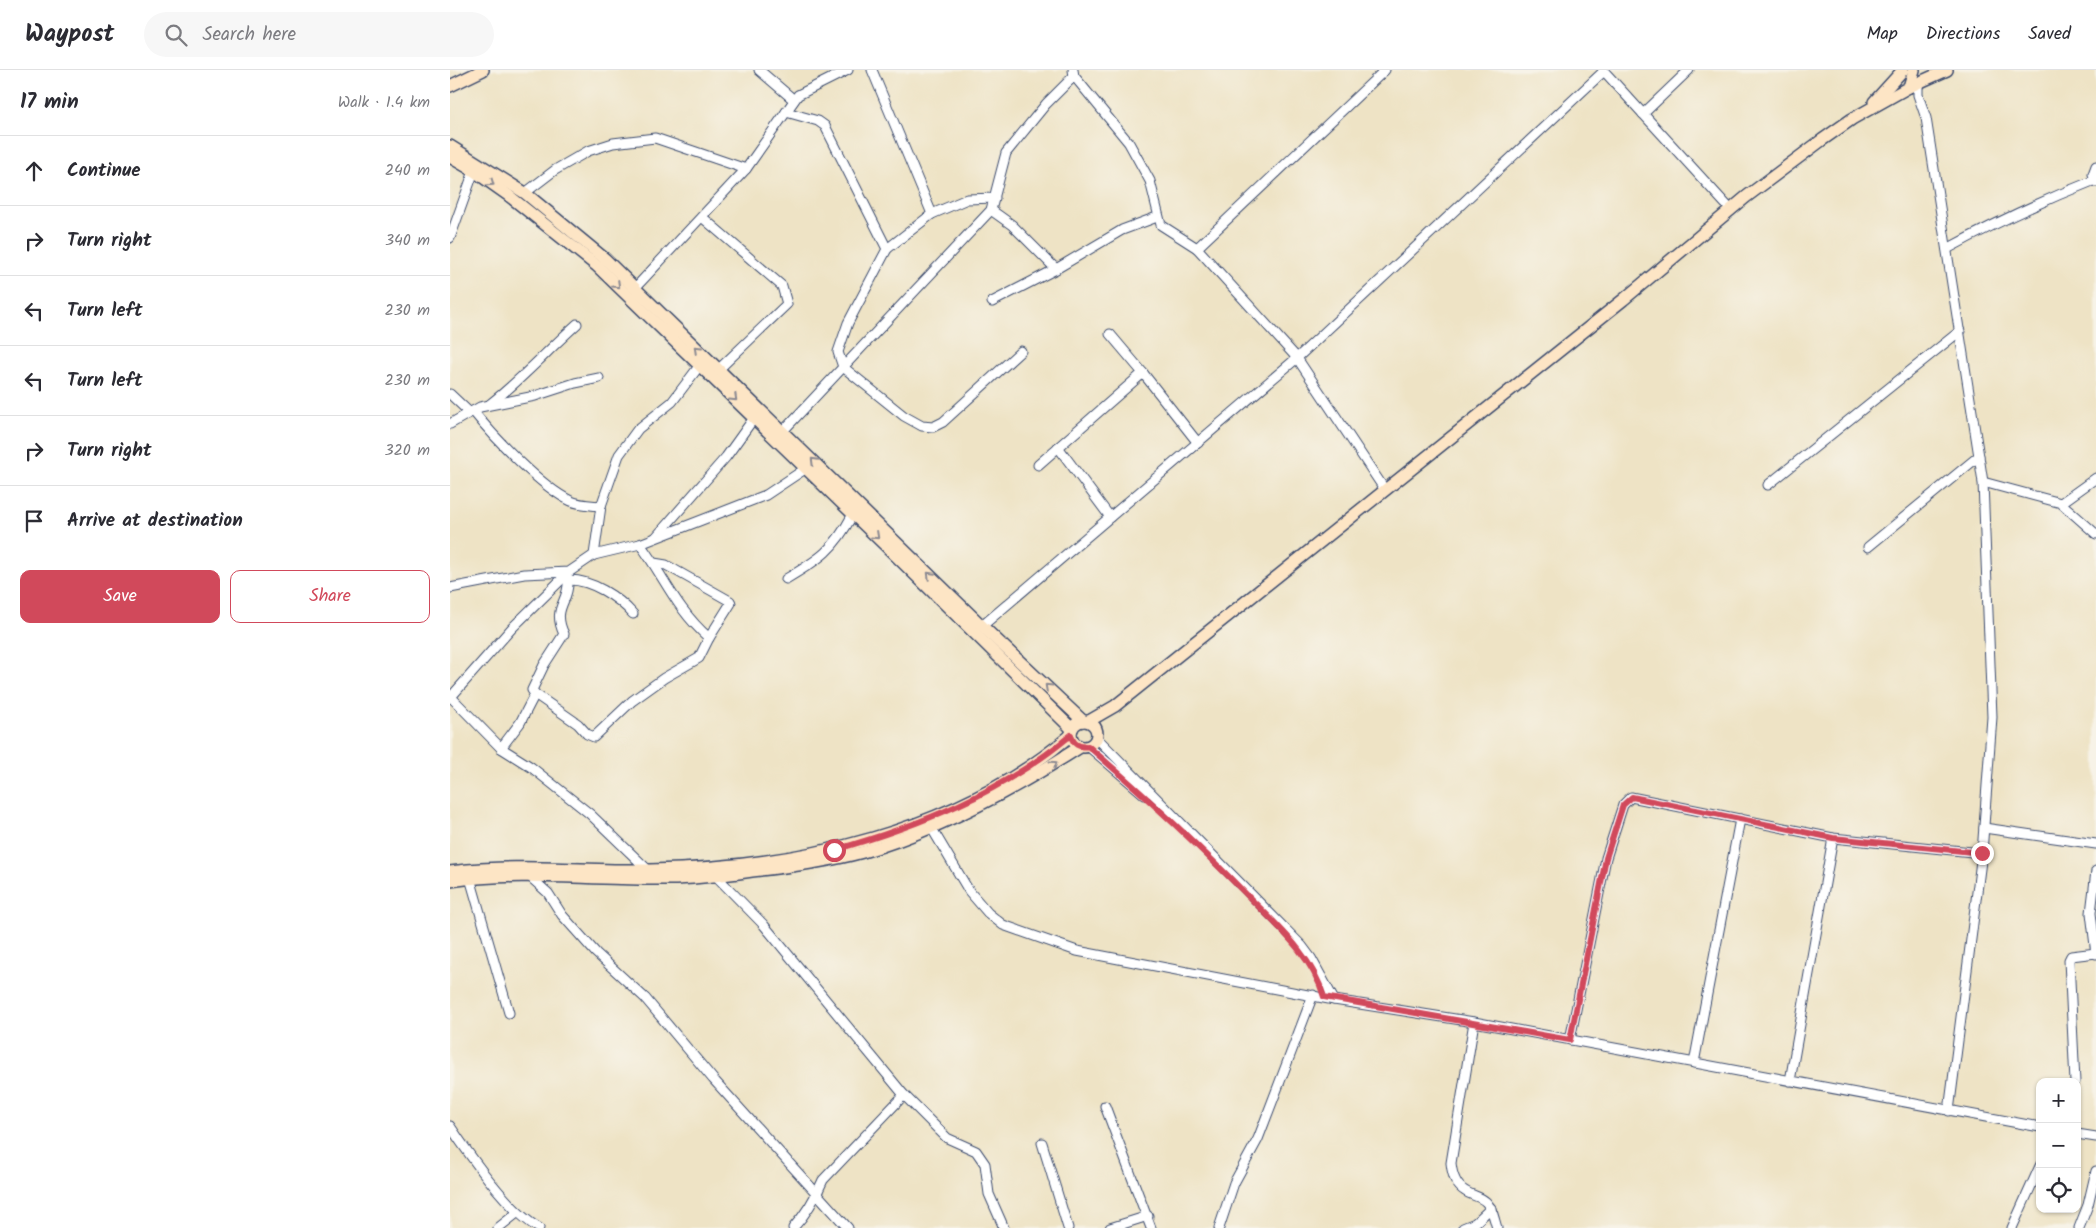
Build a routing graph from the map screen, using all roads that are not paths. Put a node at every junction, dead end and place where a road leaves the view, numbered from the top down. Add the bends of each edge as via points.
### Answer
1 (483, 70) edge
2 (759, 70) edge
3 (848, 70) edge
4 (872, 70) edge
5 (1385, 70) edge
6 (1603, 70) edge
7 (1689, 70) edge
8 (1903, 70) edge
9 (1914, 70) edge
10 (1921, 70) edge
11 (1944, 71) edge
12 (1074, 73) edge
13 (450, 86) edge
14 (1915, 88) junction
15 (794, 100) junction
16 (1869, 109) junction
17 (786, 112) junction
18 (1643, 114) junction
19 (450, 146) edge
20 (450, 157) edge
21 (2096, 166) edge
22 (746, 169) junction
23 (474, 171) junction
24 (2096, 181) edge
25 (525, 193) junction
26 (995, 198) junction
27 (991, 210) junction
28 (1732, 210) junction
29 (932, 214) junction
30 (702, 216) junction
31 (1157, 217) junction
32 (450, 238) edge
33 (1197, 248) junction
34 (887, 249) junction
35 (1947, 249) junction
36 (1056, 269) junction
37 (635, 288) junction
38 (992, 302) dead end
39 (577, 324) dead end
40 (1960, 331) junction
41 (1110, 334) dead end
42 (1021, 351) dead end
43 (1296, 358) junction
44 (700, 365) junction
45 (844, 367) junction
46 (719, 370) junction
47 (1143, 373) junction
48 (599, 378) dead end
49 (450, 394) edge
50 (488, 405) junction
51 (471, 412) junction
52 (754, 418) junction
53 (450, 424) edge
54 (783, 431) junction
55 (1198, 443) junction
56 (1058, 447) junction
57 (1979, 456) junction
58 (1038, 464) dead end
59 (805, 469) junction
60 (2096, 478) edge
61 (1983, 482) junction
62 (1768, 485) dead end
63 (1385, 490) junction
64 (2061, 503) junction
65 (601, 506) junction
66 (853, 514) junction
67 (1110, 517) junction
68 (2096, 534) edge
69 (655, 538) junction
70 (640, 544) junction
71 (1868, 547) dead end
72 (594, 555) junction
73 (654, 563) junction
74 (567, 576) junction
75 (786, 579) dead end
76 (450, 588) edge
77 (633, 614) dead end
78 (982, 626) junction
79 (709, 638) junction
80 (535, 694) junction
81 (450, 697) edge
82 (1115, 706) junction
83 (1086, 721) junction
84 (1071, 732) junction
85 (1091, 741) junction
86 (501, 748) junction
87 (1740, 819) junction
88 (931, 827) junction
89 (1984, 828) junction
90 (1833, 838) junction
91 (2096, 844) edge
92 (1982, 853) junction
93 (648, 870) junction
94 (450, 872) edge
95 (2096, 872) edge
96 (528, 875) junction
97 (716, 876) junction
98 (470, 878) junction
99 (450, 881) edge
100 (2096, 954) edge
101 (1313, 995) junction
102 (1324, 997) junction
103 (1334, 1000) junction
104 (510, 1013) dead end
105 (1474, 1022) junction
106 (1570, 1040) junction
107 (1694, 1063) junction
108 (2075, 1078) edge
109 (1790, 1081) junction
110 (904, 1095) junction
111 (1105, 1106) dead end
112 (1949, 1111) junction
113 (450, 1126) edge
114 (2036, 1126) edge
115 (2081, 1135) edge
116 (2096, 1137) edge
117 (1042, 1143) dead end
118 (2039, 1168) edge
119 (2096, 1171) edge
120 (818, 1193) junction
121 (1491, 1208) junction
122 (517, 1213) junction
123 (1148, 1216) junction
124 (498, 1228) edge
125 (539, 1228) edge
126 (793, 1228) edge
127 (848, 1228) edge
128 (1004, 1228) edge
129 (1068, 1228) edge
130 (1110, 1228) edge
131 (1151, 1228) edge
132 (1219, 1228) edge
133 (1463, 1228) edge
134 (1497, 1228) edge
135 (2012, 1228) edge
136 (2079, 1228) edge

1 - 13 street
2 - 15 street
3 - 15 street
4 - 29 street
5 - 33 street
6 - 18 street
6 - 43 street
7 - 18 street
8 - 16 street
9 - 14 street
10 - 14 street
11 - 14 street
12 - 26 street via 1006,153
12 - 31 street via 1129,143 1150,180
14 - 16 street
14 - 35 street via 1926,118
15 - 17 street
16 - 28 street via 1822,140
17 - 22 street
17 - 34 street via 825,126
18 - 28 street
19 - 25 street
20 - 23 street
21 - 24 street via 2093,169
22 - 25 street via 655,138 613,143 588,151
22 - 30 street
23 - 32 street
23 -> 44 street via 597,266
24 - 35 street via 2001,220
25 - 37 street
26 - 27 street
26 - 29 street via 967,199
27 - 36 street via 1012,225
27 - 45 street
28 - 63 street
29 - 34 street
30 - 37 street
30 - 46 street via 782,286 787,298 786,304
31 - 33 street via 1161,225
31 - 36 street via 1122,230
33 - 43 street
34 - 45 street via 848,322 838,352
35 - 40 street
36 - 38 street
46 -> 37 street
39 - 50 street
40 - 57 street
40 - 62 street
41 - 47 street
42 - 45 street via 943,422 933,427 922,426 904,416
43 - 55 street
43 - 63 street
44 -> 52 street
44 - 65 street via 672,402 638,429 619,455
45 - 54 street
46 - 54 street
47 - 55 street
47 - 56 street
48 - 50 street
49 - 51 street
50 - 51 street
51 - 53 street
51 - 65 street via 554,490 572,501
52 - 59 street
52 - 69 street via 726,456
78 -> 54 street
55 - 67 street
56 - 58 street
56 - 67 street
57 - 61 street
57 - 71 street
59 - 66 street
59 - 69 street via 766,495
60 - 64 street
61 - 64 street
61 - 89 street via 1992,717
63 - 82 street
64 - 68 street
65 - 72 street
66 - 75 street via 834,546
66 -> 84 street
67 - 78 street
69 - 70 street
70 - 72 street
70 - 73 street
72 - 74 street
73 - 79 street via 682,610
73 - 79 street via 666,566 730,601
74 - 76 street via 524,574
74 - 77 street via 610,594
74 - 80 street via 569,585 559,610 564,634 544,665 532,690
74 - 81 street via 512,628
83 -> 78 street
79 - 80 street via 699,658 632,701 594,737
80 - 86 street via 520,723
81 - 86 street
82 - 83 street
82 - 85 street
83 - 84 street via 1078,722
83 - 85 street via 1095,726
84 - 85 street via 1072,740
84 - 93 street via 1037,761 1002,784 914,824 867,840 797,856
88 -> 85 street via 1009,790
85 - 102 street via 1281,930 1307,961
85 - 103 street via 1302,946
86 - 93 street via 531,767 590,814
87 - 90 street
87 - 106 street via 1632,797 1626,801 1606,858
87 - 107 street
88 - 97 street via 840,858
88 - 101 street via 969,891 1003,925 1077,951
89 - 91 street
89 - 92 street
90 - 92 street
90 - 109 street
92 - 112 street
93 - 94 street via 500,867
95 - 100 street via 2091,913
96 - 97 street via 670,879
96 - 98 street
96 - 120 street via 548,893 562,915 596,953 644,998 713,1080
97 - 110 street via 763,924
98 - 99 street
98 - 104 street
100 - 108 street via 2076,954 2069,960
101 - 102 street
101 - 132 street via 1258,1139 1234,1184
102 - 103 street
103 - 105 street
105 - 106 street
105 - 121 street via 1451,1163 1452,1173 1464,1191 1481,1198
106 - 107 street
107 - 109 street
109 - 112 street
110 - 120 street via 822,1180
110 - 128 street via 947,1138 976,1151 985,1164 989,1194
111 - 123 street
112 - 114 street
113 - 122 street
115 - 116 street
117 - 129 street
118 - 135 street
119 - 136 street
120 - 126 street
120 - 127 street
121 - 133 street via 1475,1223
121 - 134 street
122 - 124 street
122 - 125 street
123 - 130 street
123 - 131 street

